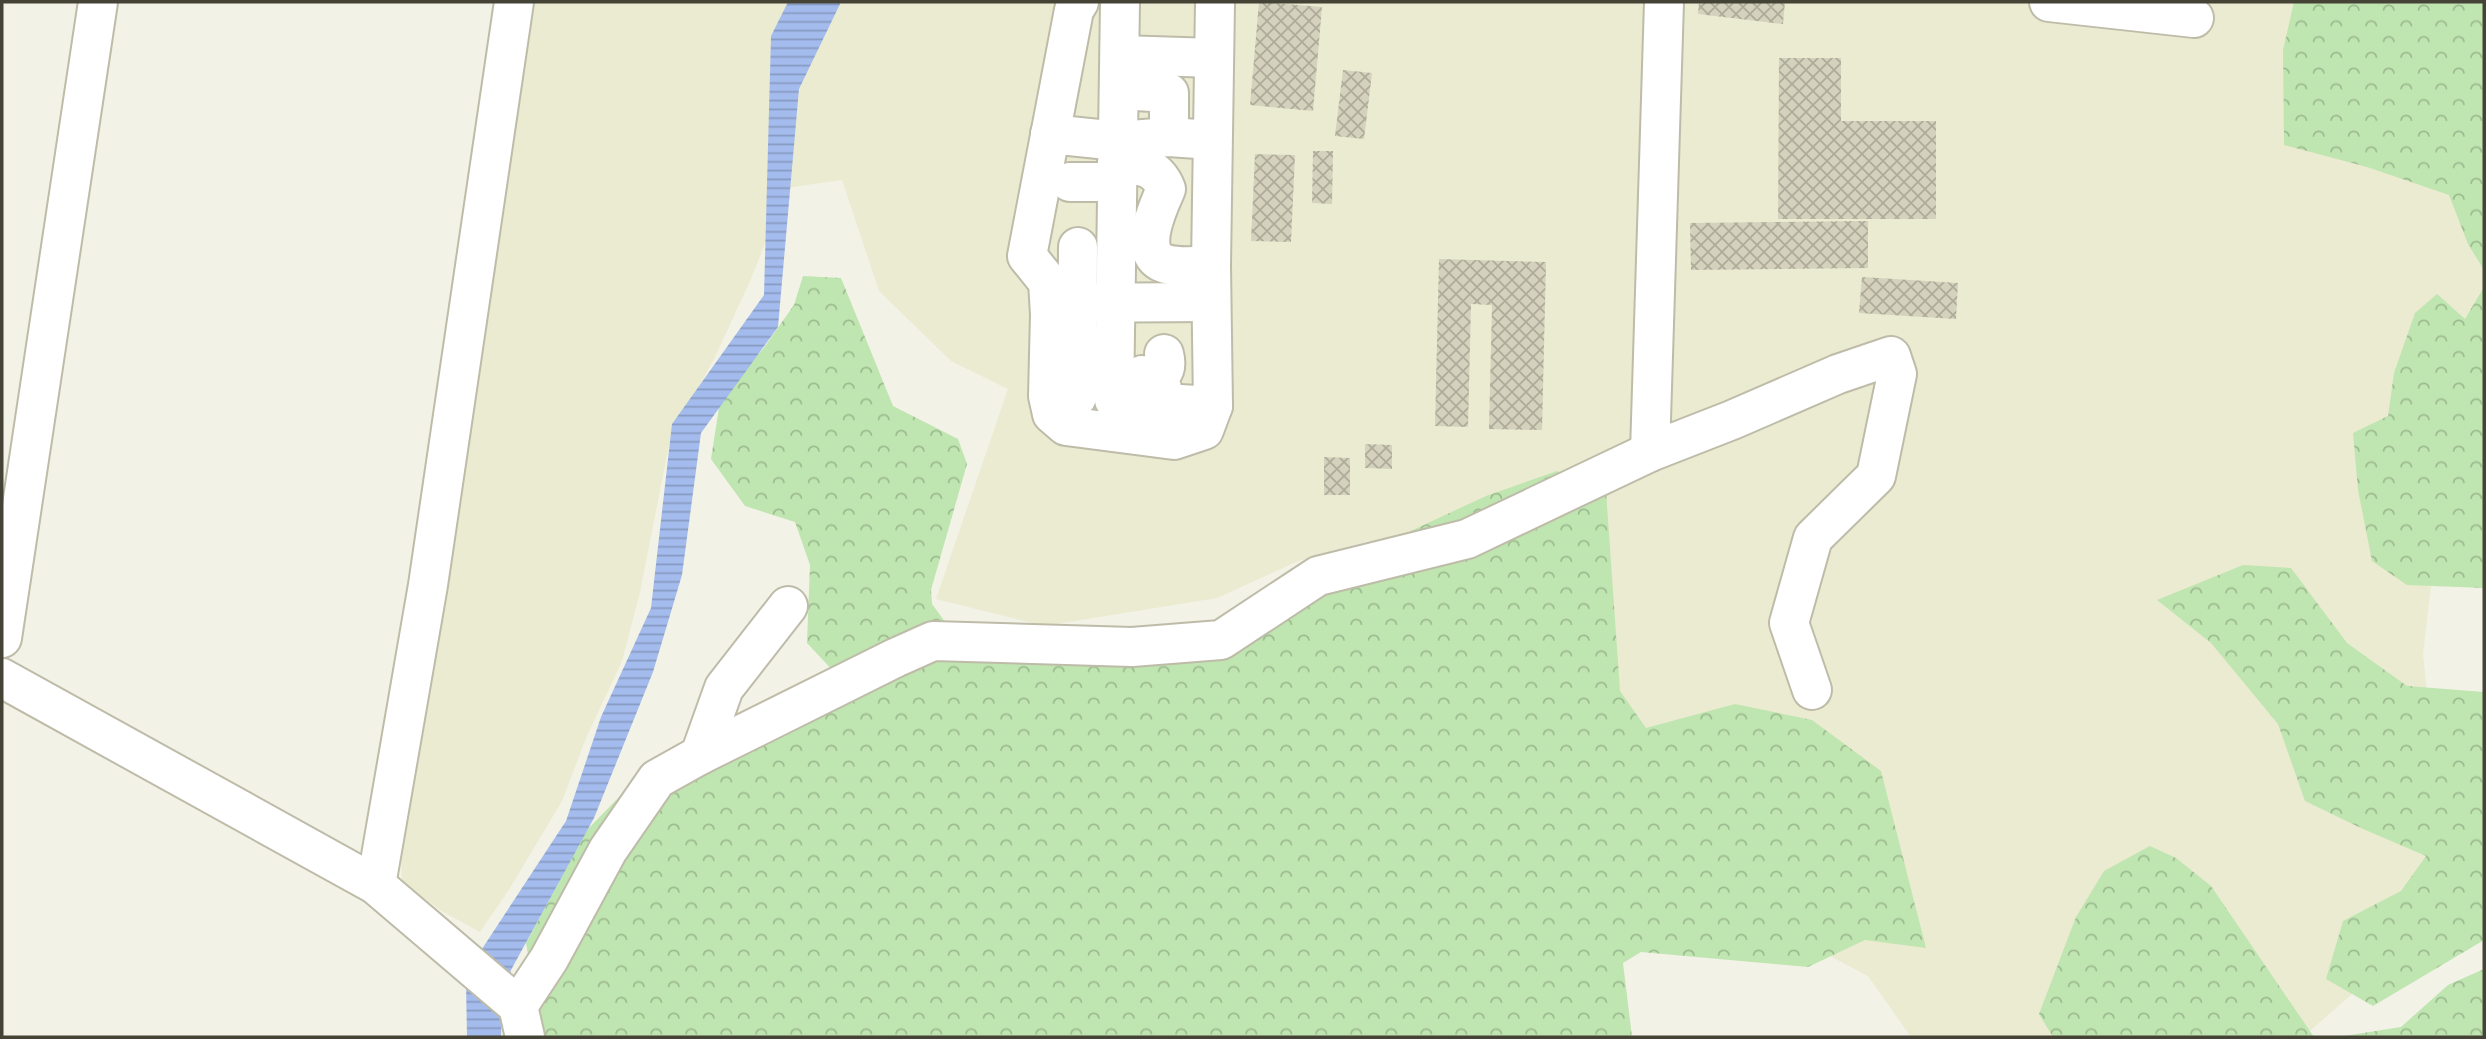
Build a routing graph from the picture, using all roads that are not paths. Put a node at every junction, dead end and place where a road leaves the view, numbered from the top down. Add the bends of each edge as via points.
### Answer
1 (98, 2) edge
2 (514, 2) edge
3 (1080, 2) edge
4 (1120, 2) edge
5 (1214, 2) edge
6 (1664, 2) edge
7 (2049, 2) edge
8 (2194, 18) dead end
9 (1214, 58) junction
10 (1119, 72) junction
11 (1050, 134) junction
12 (1169, 137) junction
13 (1212, 140) junction
14 (1117, 162) junction
15 (1070, 182) dead end
16 (1116, 236) junction
17 (1211, 283) junction
18 (1063, 303) junction
19 (1146, 344) junction
20 (1062, 396) junction
21 (1114, 400) junction
22 (1200, 400) junction
23 (1650, 452) junction
24 (788, 606) dead end
25 (2, 638) edge
26 (2, 678) edge
27 (1812, 690) dead end
28 (700, 755) junction
29 (376, 885) junction
30 (521, 1022) edge

1 - 25 street
2 - 29 street via 428,585
3 - 11 street via 1074,10
4 - 10 street
5 - 9 street
6 - 23 street
7 - 8 street
9 - 10 street via 1166,43
9 - 13 street
10 - 12 street via 1169,93
10 - 14 street
11 - 14 street
11 - 18 street via 1027,256
12 - 13 street
12 - 14 street
13 - 17 street
14 - 15 street
14 - 16 street
14 - 17 street via 1143,166 1160,175 1166,189 1151,226 1154,257
16 - 18 street via 1067,225 1059,230 1061,245 1078,247
16 - 19 street
17 - 19 street
17 - 22 street
18 - 19 street
18 - 20 street
19 - 21 street
19 - 22 street via 1142,388
19 - 22 street via 1196,337
20 - 21 street
20 - 22 street via 1052,414 1066,426 1174,440 1204,430
21 - 22 street
23 - 27 street via 1891,356 1897,374 1876,476 1813,538 1789,623
23 - 28 street via 1467,539 1318,576 1221,640 1132,647 933,641
24 - 28 street via 724,688
26 - 29 street
28 - 30 street via 657,779 608,850
29 - 30 street via 466,962

